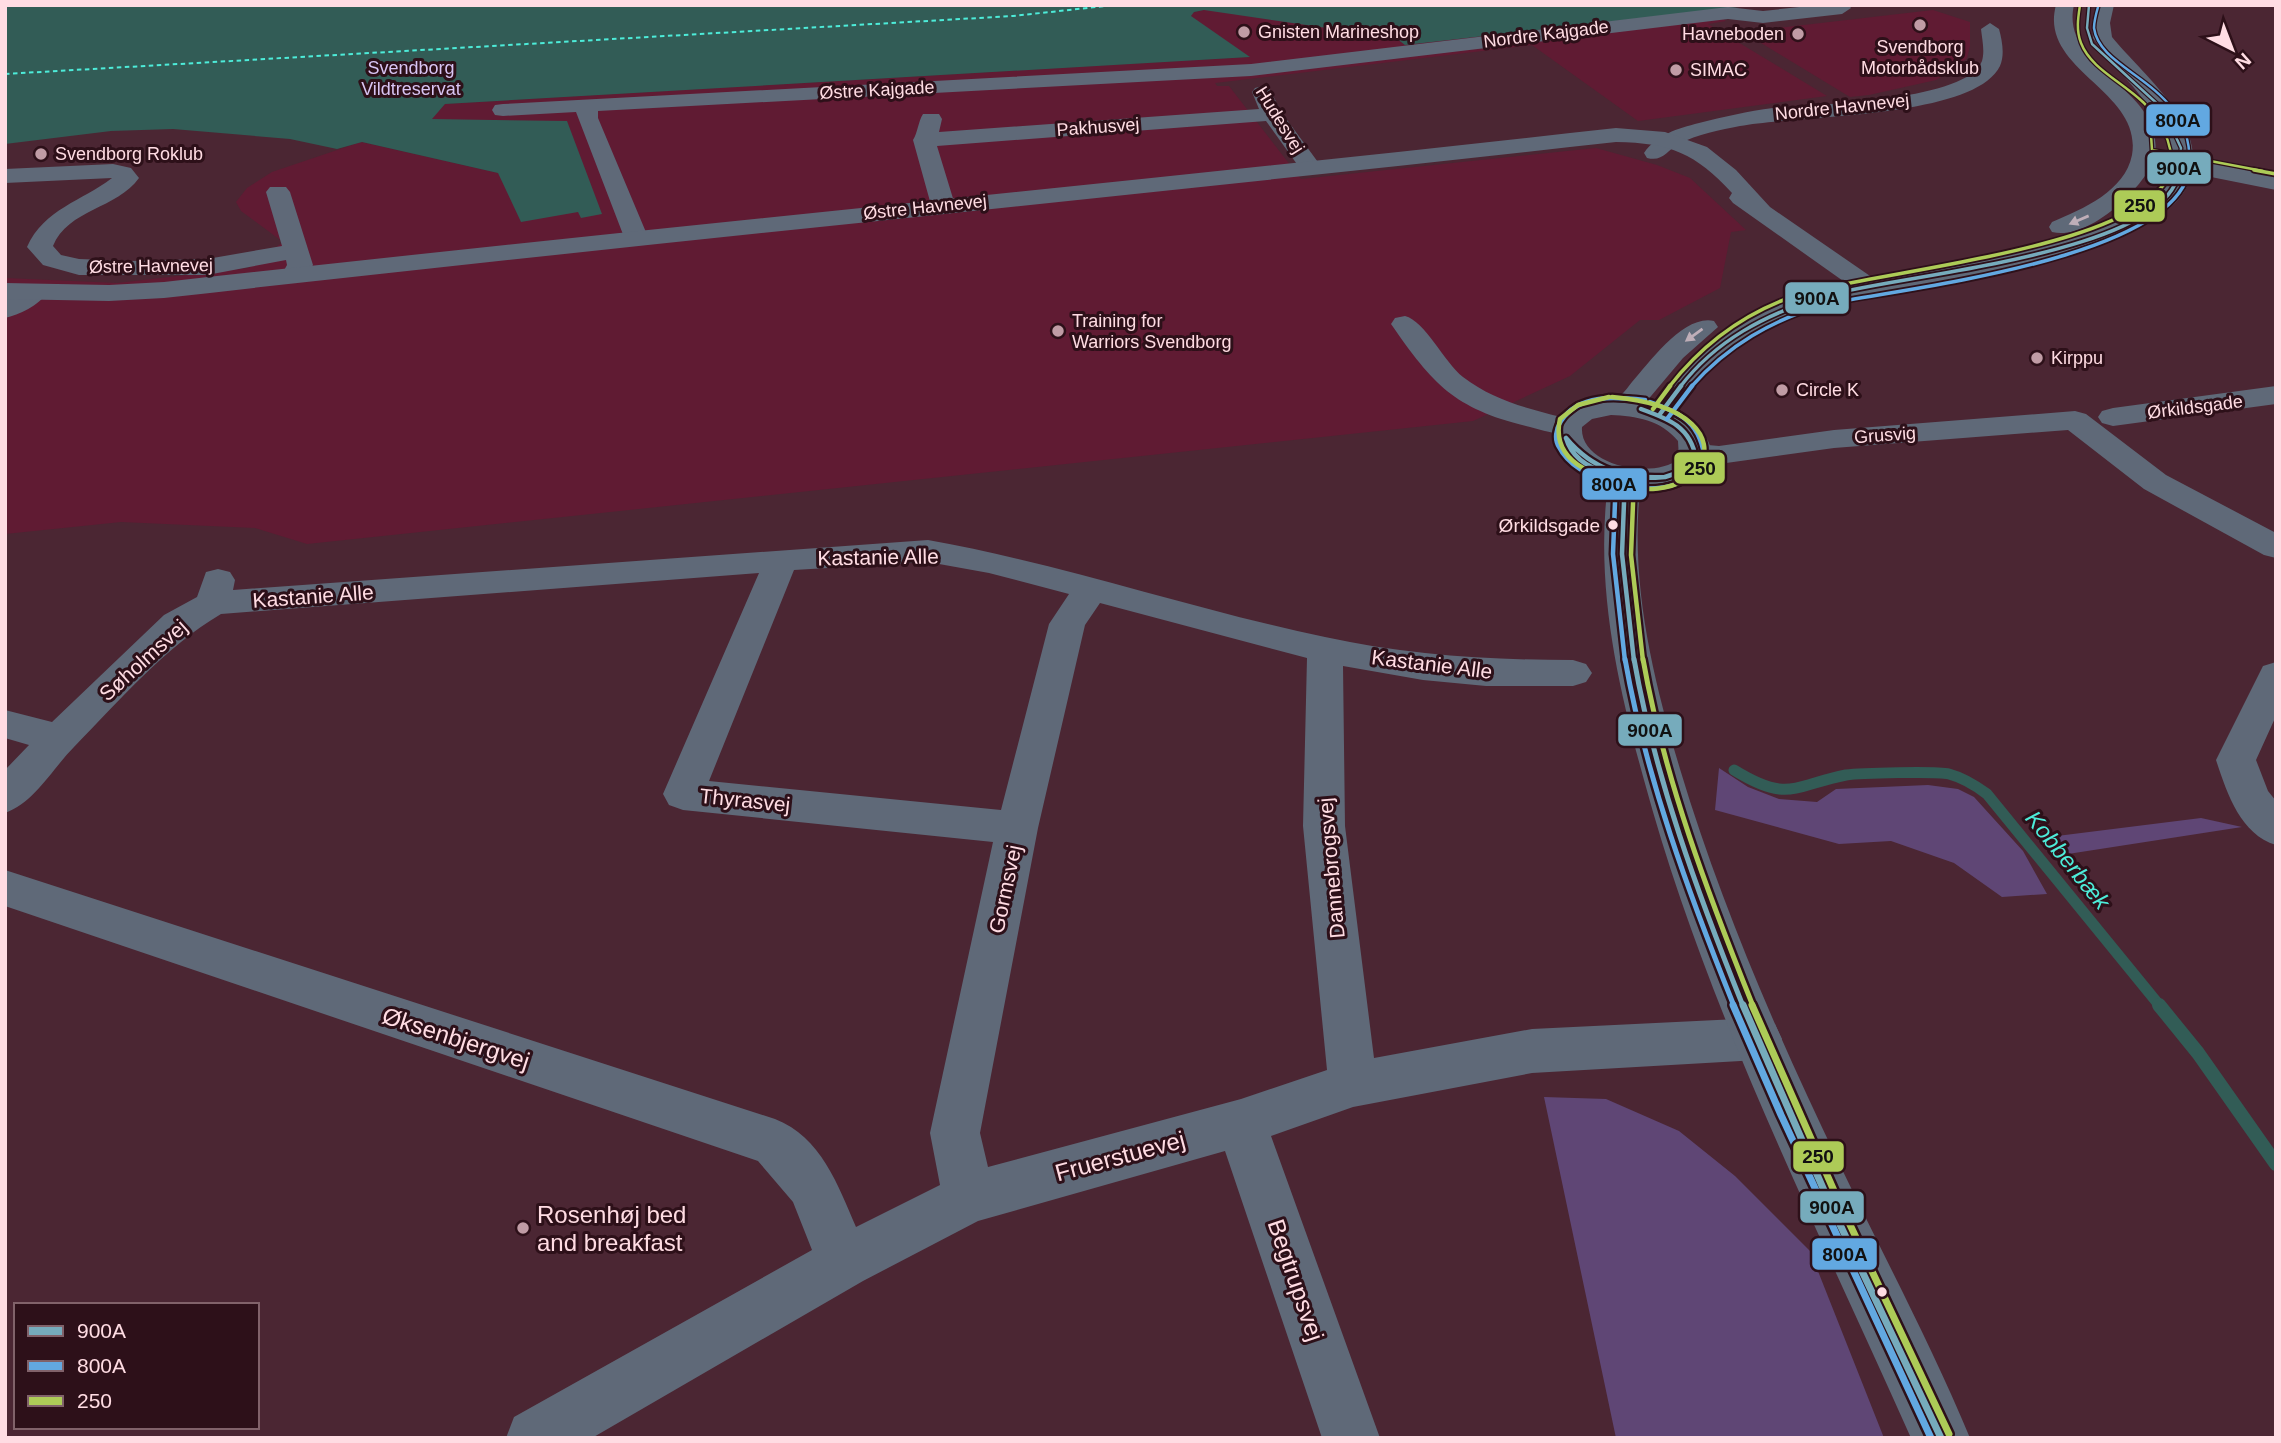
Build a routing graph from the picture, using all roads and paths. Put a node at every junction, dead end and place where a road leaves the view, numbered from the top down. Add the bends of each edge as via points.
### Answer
1 (2089, 5) edge
2 (2105, 5) edge
3 (2064, 6) edge
4 (1842, 8) dead end
5 (1990, 29) dead end
6 (1312, 40) dead end
7 (1342, 59) junction
8 (1251, 70) junction
9 (929, 87) junction
10 (2156, 100) junction
11 (587, 106) junction
12 (503, 110) dead end
13 (1272, 114) junction
14 (924, 140) junction
15 (1661, 146) junction
16 (2144, 157) junction
17 (2182, 164) junction
18 (1312, 169) junction
19 (5, 176) edge
20 (2276, 183) edge
21 (278, 192) dead end
22 (943, 205) junction
23 (636, 237) junction
24 (295, 251) junction
25 (293, 277) junction
26 (1858, 280) junction
27 (5, 291) edge
28 (34, 293) junction
29 (5, 310) edge
30 (1405, 324) dead end
31 (2276, 395) edge
32 (1628, 406) junction
33 (1660, 414) junction
34 (2113, 416) dead end
35 (1567, 426) junction
36 (1697, 453) junction
37 (1625, 477) junction
38 (2276, 547) edge
39 (781, 560) junction
40 (1092, 588) junction
41 (216, 592) joint
42 (1325, 650) junction
43 (1573, 673) dead end
44 (2276, 675) edge
45 (5, 724) edge
46 (59, 738) junction
47 (5, 797) edge
48 (1017, 828) junction
49 (2276, 829) edge
50 (5, 888) edge
51 (1758, 1039) junction
52 (1353, 1084) junction
53 (1241, 1123) junction
54 (969, 1198) junction
55 (844, 1262) junction
56 (535, 1438) edge
57 (1351, 1438) edge
58 (1941, 1438) edge

1 - 10 street via 2085,28 2091,43
2 - 10 street via 2103,38
3 - 16 street via 2063,33 2133,112
4 - 7 street, Nordre Kajgade via 1763,17 1728,13
5 - 15 street, Nordre Havnevej via 1989,67 1964,87 1902,102 1771,115
6 - 7 street
7 - 8 street, Nordre Kajgade
8 - 9 street, Østre Kajgade
8 - 13 street, Hudesvej
9 - 11 street, Østre Kajgade
9 - 14 street via 932,126
10 - 17 street via 2176,134
11 - 12 street, Østre Kajgade
11 - 23 street via 587,118
13 - 14 street, Pakhusvej
13 - 18 street, Hudesvej
14 - 22 street
15 - 18 street, Østre Havnevej via 1625,147 1553,138
15 - 26 street, Østre Havnevej
16 - 17 street
16 -> 26 street via 2134,181 2093,214 2018,240
17 - 20 street
17 - 26 street via 2176,183 2160,203 2113,232 2078,245
18 - 22 street, Østre Havnevej
19 - 24 street, Østre Havnevej via 113,171 127,178 43,235 40,247 52,260 65,264 131,269 208,267
21 - 24 street
22 - 23 street, Østre Havnevej
23 - 25 street, Østre Havnevej
24 - 25 street via 300,265
25 - 28 street, Østre Havnevej via 164,290
26 -> 32 street via 1749,305 1707,325 1673,352
26 - 33 street via 1784,307 1734,334 1700,361
27 - 28 street, Østre Havnevej
28 - 29 street
30 - 35 street via 1437,368 1471,397 1512,414
31 - 34 street, Ørkildsgade
32 - 33 street
32 - 35 street via 1595,407 1572,418
33 - 36 street via 1688,432
35 - 37 street via 1565,436 1578,456
36 - 37 street via 1686,470 1675,475 1643,480
36 - 38 street, Grusvig via 1719,455 1833,439 2075,420 2155,482
37 - 51 street via 1619,513 1619,575 1634,672 1675,822
39 - 40 street, Kastanie Alle via 928,551
39 - 41 street, Kastanie Alle
39 - 48 street, Thyrasvej via 683,794
40 - 42 street, Kastanie Alle
40 - 48 street, Gormsvej via 1067,624
41 - 46 street, Søholmsvej
42 - 43 street, Kastanie Alle via 1486,673
42 - 52 street, Dannebrogsvej via 1324,827
44 - 49 street via 2236,760 2250,799
45 - 46 street
46 - 47 street, Søholmsvej
48 - 54 street, Gormsvej via 955,1133
50 - 55 street, Øksenbjergvej via 775,1143 812,1185
51 - 52 street, Fruerstuevej via 1532,1051
51 - 58 street
52 - 53 street, Fruerstuevej
53 - 54 street, Fruerstuevej
53 - 57 street, Begtrupsvej
54 - 55 street, Fruerstuevej
55 - 56 street, Fruerstuevej

